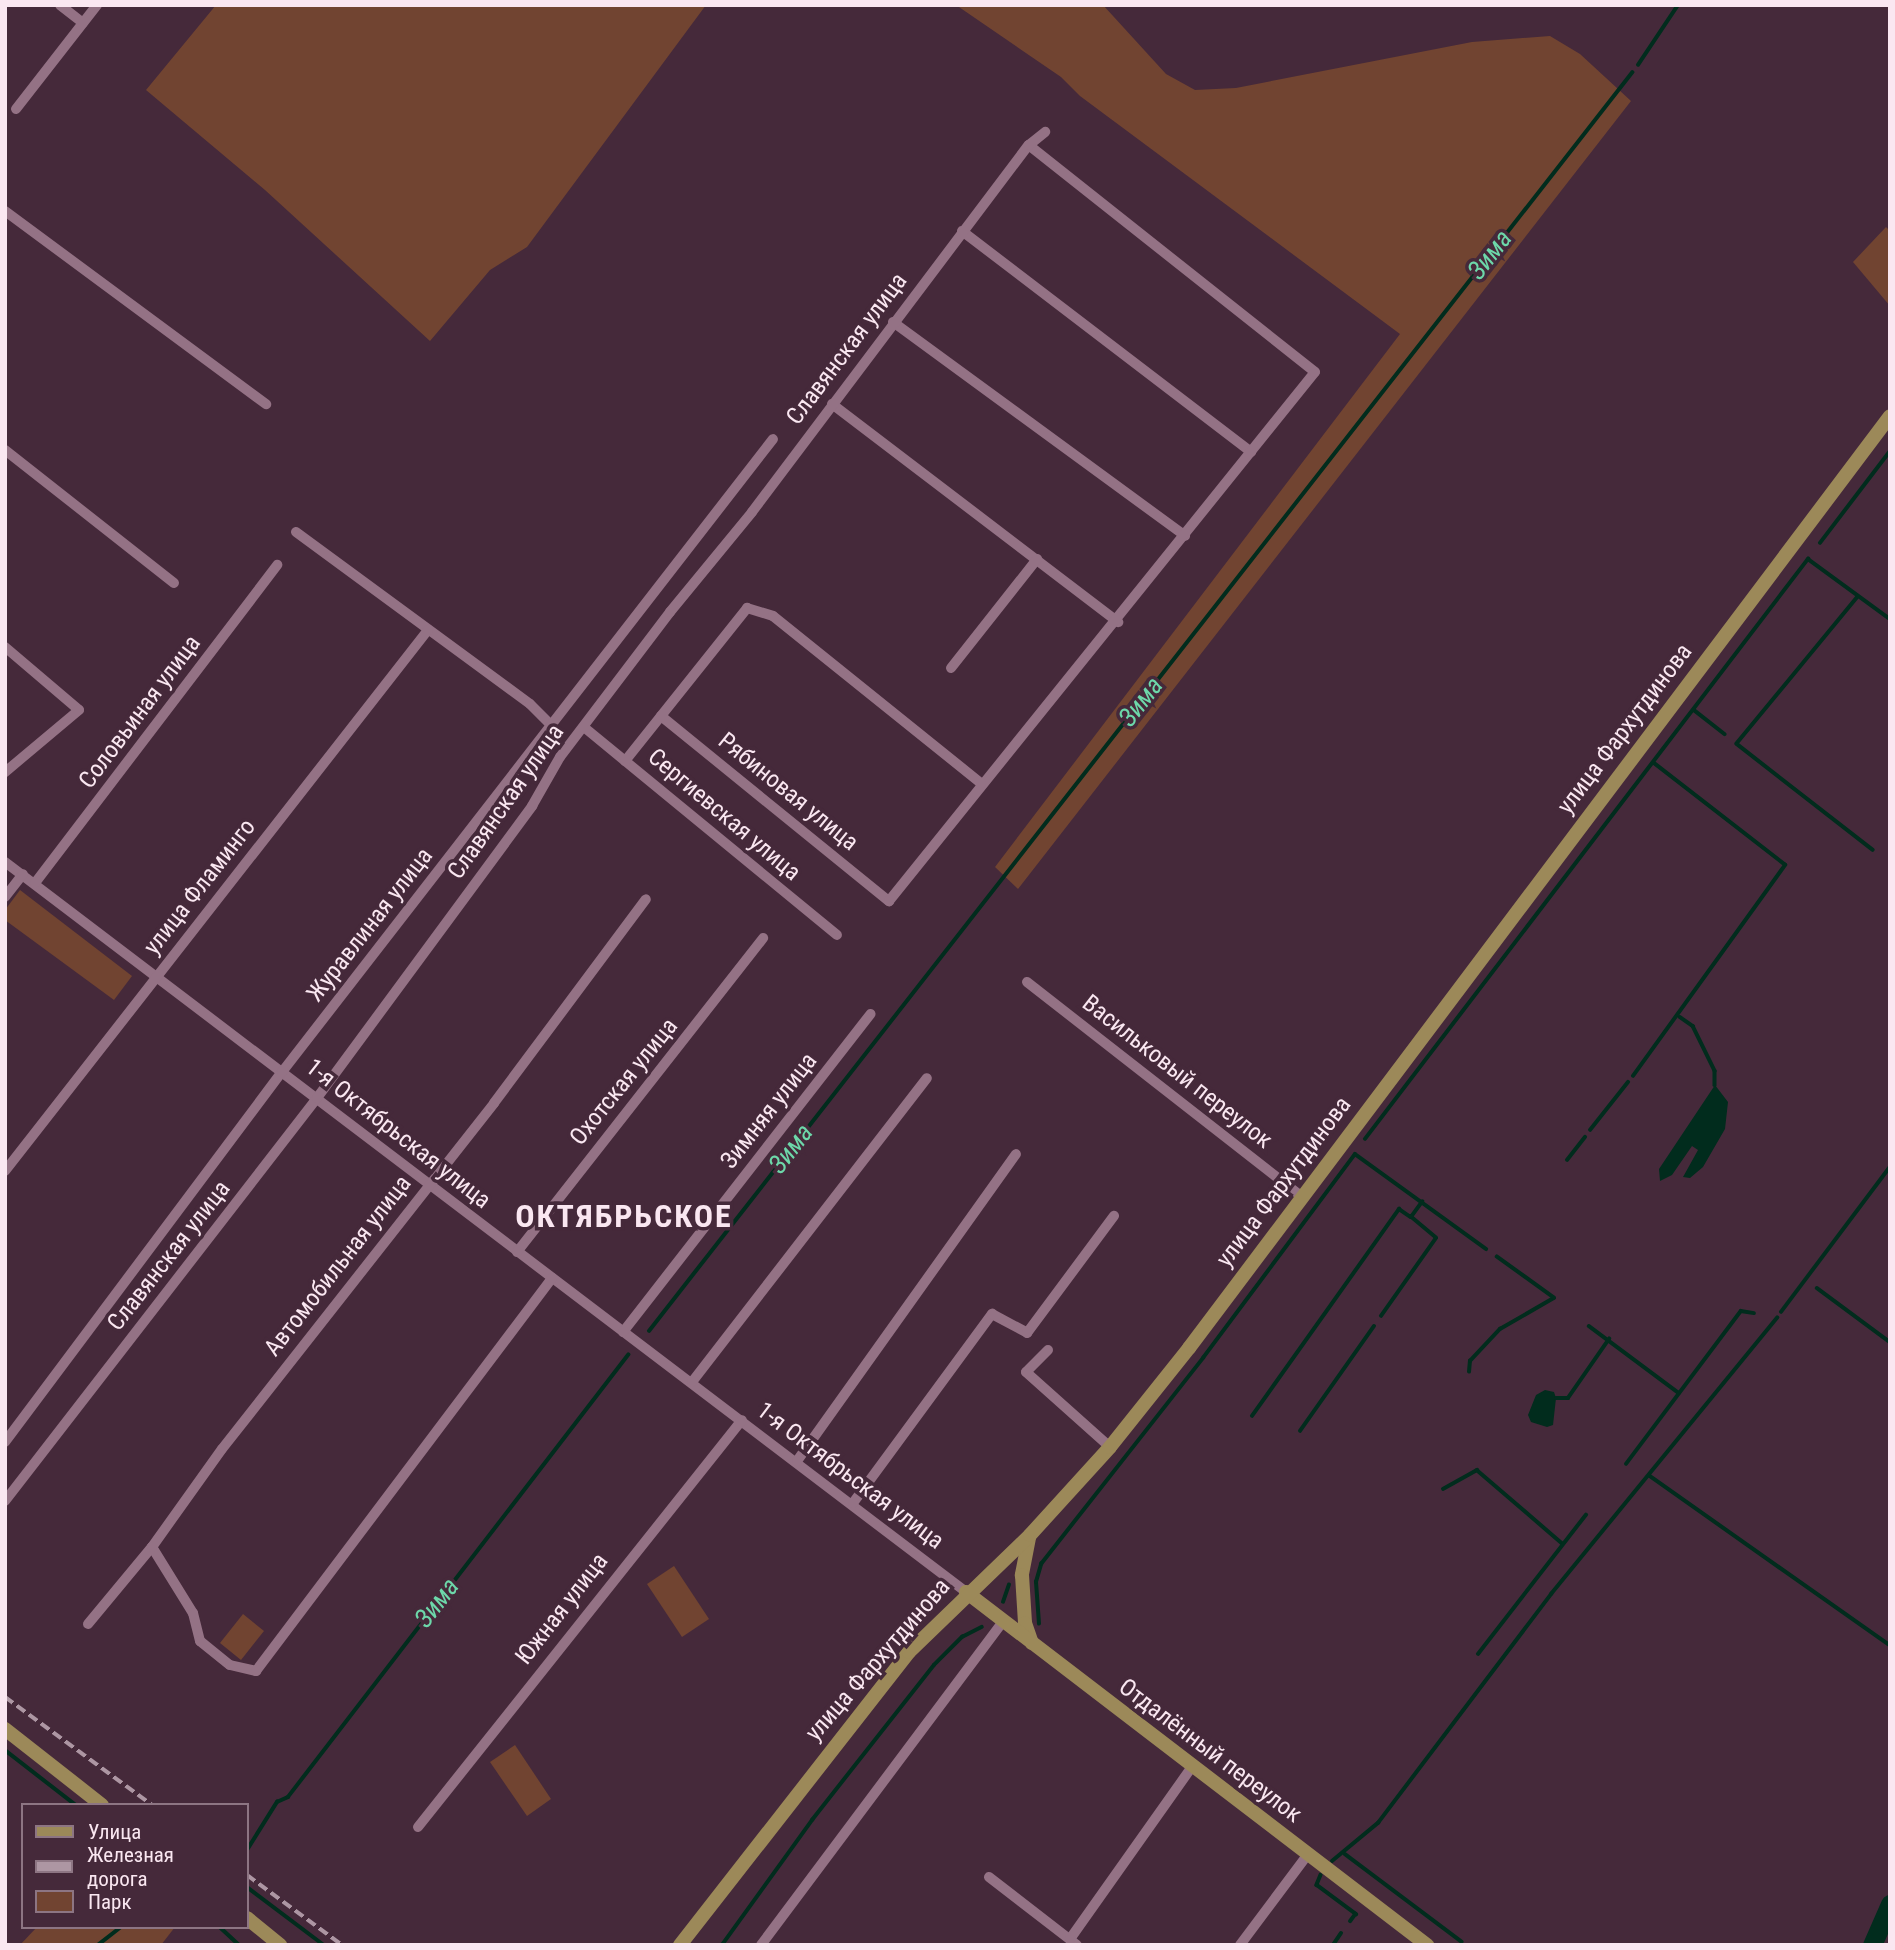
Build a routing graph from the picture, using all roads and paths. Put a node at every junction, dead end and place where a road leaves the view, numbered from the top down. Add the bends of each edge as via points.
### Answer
1 (60, 5) edge
2 (97, 5) edge
3 (83, 23) junction
4 (16, 109) dead end
5 (1045, 132) dead end
6 (1029, 145) junction
7 (5, 211) edge
8 (962, 231) junction
9 (893, 322) junction
10 (266, 404) dead end
11 (832, 404) junction
12 (1890, 416) edge
13 (773, 439) dead end
14 (5, 450) edge
15 (1251, 452) junction
16 (296, 532) dead end
17 (1185, 536) junction
18 (1037, 559) junction
19 (277, 565) dead end
20 (174, 583) dead end
21 (1118, 622) junction
22 (428, 629) junction
23 (5, 647) edge
24 (951, 668) dead end
25 (661, 716) junction
26 (551, 725) junction
27 (585, 728) junction
28 (625, 761) junction
29 (5, 772) edge
30 (981, 783) junction
31 (5, 862) edge
32 (23, 874) junction
33 (35, 883) junction
34 (5, 897) edge
35 (646, 899) dead end
36 (836, 935) dead end
37 (763, 938) dead end
38 (157, 975) junction
39 (1027, 982) dead end
40 (871, 1014) dead end
41 (282, 1072) junction
42 (927, 1078) dead end
43 (317, 1098) junction
44 (1016, 1154) dead end
45 (5, 1171) edge
46 (428, 1183) junction
47 (1301, 1196) junction
48 (1114, 1216) dead end
49 (517, 1252) junction
50 (552, 1278) junction
51 (623, 1332) junction
52 (1048, 1350) dead end
53 (692, 1382) junction
54 (742, 1420) junction
55 (5, 1442) edge
56 (1110, 1447) junction
57 (797, 1461) junction
58 (5, 1500) edge
59 (853, 1503) junction
60 (1030, 1535) junction
61 (152, 1547) junction
62 (966, 1592) junction
63 (1003, 1621) junction
64 (88, 1624) dead end
65 (1032, 1643) junction
66 (5, 1729) edge
67 (1193, 1765) junction
68 (99, 1803) edge
69 (418, 1827) dead end
70 (1308, 1854) junction
71 (989, 1877) dead end
72 (248, 1918) edge
73 (1074, 1942) edge
74 (281, 1945) edge
75 (680, 1945) edge
76 (761, 1945) edge
77 (1240, 1945) edge
78 (1427, 1945) edge

1 - 3 street
2 - 3 street
3 - 4 street
5 - 6 street, Славянская улица
6 - 8 street, Славянская улица
6 - 15 street via 1315,372
7 - 10 street
8 - 9 street, Славянская улица
8 - 15 street
9 - 11 street, Славянская улица
9 - 17 street
11 - 18 street
11 - 27 street, Славянская улица
12 - 47 main road, улица Фархутдинова
13 - 26 street, Журавлиная улица
14 - 20 street
15 - 17 street
16 - 22 street
17 - 21 street
18 - 21 street
18 - 24 street
19 - 33 street, Соловьиная улица
21 - 30 street
22 - 26 street via 530,704
22 - 38 street, улица Фламинго
23 - 29 street via 79,710
25 - 28 street
25 - 30 street via 747,608 774,616
25 - 30 street, Рябиновая улица via 889,901
26 - 41 street, Журавлиная улица
27 - 28 street, Сергиевская улица
27 - 43 street, Славянская улица
28 - 36 street, Сергиевская улица
31 - 32 street, 1-я Октябрьская улица
32 - 33 street, 1-я Октябрьская улица
32 - 34 street
33 - 38 street, 1-я Октябрьская улица
35 - 46 street, Автомобильная улица via 494,1103
37 - 49 street, Охотская улица
38 - 41 street, 1-я Октябрьская улица
38 - 45 street, улица Фламинго
39 - 47 street, Васильковый переулок
40 - 51 street, Зимняя улица
41 - 43 street, 1-я Октябрьская улица
41 - 55 street, Журавлиная улица
42 - 53 street
43 - 46 street, 1-я Октябрьская улица
43 - 58 street, Славянская улица
44 - 57 street
46 - 49 street, 1-я Октябрьская улица
46 - 61 street, Автомобильная улица
47 - 56 main road, улица Фархутдинова
48 - 59 street via 1027,1333 992,1314
49 - 50 street, 1-я Октябрьская улица
50 - 51 street, 1-я Октябрьская улица
50 - 61 street via 256,1671 230,1665 200,1641 193,1613
51 - 53 street, 1-я Октябрьская улица
52 - 56 street via 1026,1371
53 - 54 street, 1-я Октябрьская улица
54 - 57 street, 1-я Октябрьская улица
54 - 69 street, Южная улица
56 - 60 main road, улица Фархутдинова
57 - 59 street, 1-я Октябрьская улица
59 - 62 street, 1-я Октябрьская улица
60 - 62 main road, улица Фархутдинова
60 - 65 main road via 1023,1575
61 - 64 street, Автомобильная улица
62 - 63 main road, Отдалённый переулок
62 - 75 main road, улица Фархутдинова via 853,1719
63 - 65 main road, Отдалённый переулок
63 - 76 street
65 - 67 main road, Отдалённый переулок
66 - 68 main road
67 - 70 main road, Отдалённый переулок
67 - 73 street
70 - 77 street
70 - 78 main road, Отдалённый переулок
71 - 73 street
72 - 74 main road

